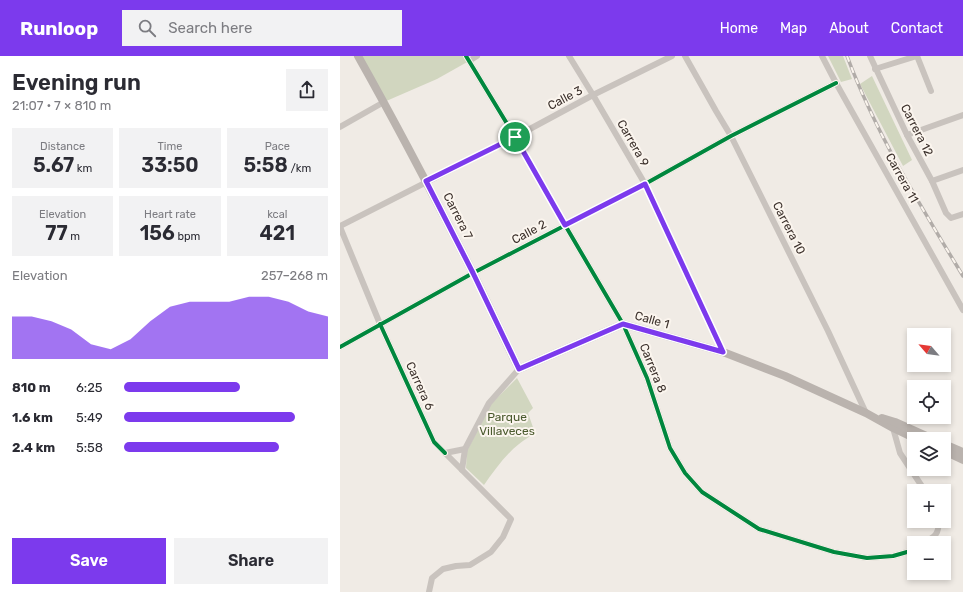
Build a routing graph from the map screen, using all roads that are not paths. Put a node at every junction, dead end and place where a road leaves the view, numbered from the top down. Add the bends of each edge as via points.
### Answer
1 (358, 56) edge
2 (477, 56) edge
3 (569, 56) edge
4 (672, 56) edge
5 (685, 56) edge
6 (822, 56) edge
7 (870, 56) edge
8 (917, 56) edge
9 (467, 59) edge
10 (876, 69) junction
11 (836, 83) junction
12 (931, 91) dead end
13 (593, 95) junction
14 (384, 102) junction
15 (963, 115) edge
16 (340, 127) edge
17 (907, 134) junction
18 (731, 136) junction
19 (515, 137) junction
20 (963, 170) edge
21 (426, 181) junction
22 (932, 181) junction
23 (645, 184) junction
24 (963, 214) edge
25 (565, 225) junction
26 (340, 226) edge
27 (473, 273) junction
28 (963, 310) edge
29 (380, 324) junction
30 (623, 324) junction
31 (340, 347) edge
32 (723, 352) junction
33 (519, 369) junction
34 (868, 414) junction
35 (893, 428) junction
36 (918, 432) edge
37 (907, 435) edge
38 (951, 447) edge
39 (466, 449) junction
40 (963, 452) edge
41 (445, 453) junction
42 (951, 454) edge
43 (963, 460) edge
44 (462, 470) junction
45 (920, 484) edge
46 (907, 552) edge
47 (429, 592) edge

1 - 14 street, Carrera 7
2 - 9 street
3 - 13 street, Carrera 9
4 - 13 street, Calle 3
5 - 18 street, Carrera 10
6 - 11 street, Carrera 11
7 - 10 street, Carrera 12
8 - 10 street
8 - 12 street
9 - 19 street, Carrera 8
10 - 17 street, Carrera 12
11 - 18 street, Calle 2
11 - 28 street, Carrera 11
13 - 19 street, Calle 3
13 - 23 street, Carrera 9
14 - 16 street
14 - 21 street, Carrera 7
15 - 17 street
17 - 22 street, Carrera 12
18 - 23 street, Calle 2
18 - 34 street, Carrera 10
19 - 21 street, Calle 3
19 - 25 street, Carrera 8
20 - 22 street
21 - 26 street, Calle 3
21 - 27 street, Carrera 7
22 - 24 street, Carrera 12 via 946,213 952,218
23 - 25 street, Calle 2
23 - 32 street, Carrera 9
25 - 27 street, Calle 2
25 - 30 street, Carrera 8
26 - 29 street, Carrera 6
27 - 29 street, Calle 2
27 - 33 street, Carrera 7
29 - 31 street, Calle 2
29 - 41 street, Carrera 6 via 434,442
30 - 32 street, Calle 1
30 - 33 street, Calle 1
30 - 46 street, Carrera 8 via 647,378 670,448 685,473 702,492 759,529 834,552 867,558
32 - 34 street, Calle 1
33 - 39 street, Calle 1 via 489,403
34 - 35 street, Calle 1
34 - 36 street, Calle 1 via 896,422
35 - 37 street, Calle 1
35 - 45 street via 900,453
38 - 40 street
39 - 41 street
39 - 44 street, Calle 1
41 - 44 street, Carrera 6
42 - 43 street
44 - 47 street, Carrera 6 via 511,519 503,537 492,552 470,565 443,569 432,578

